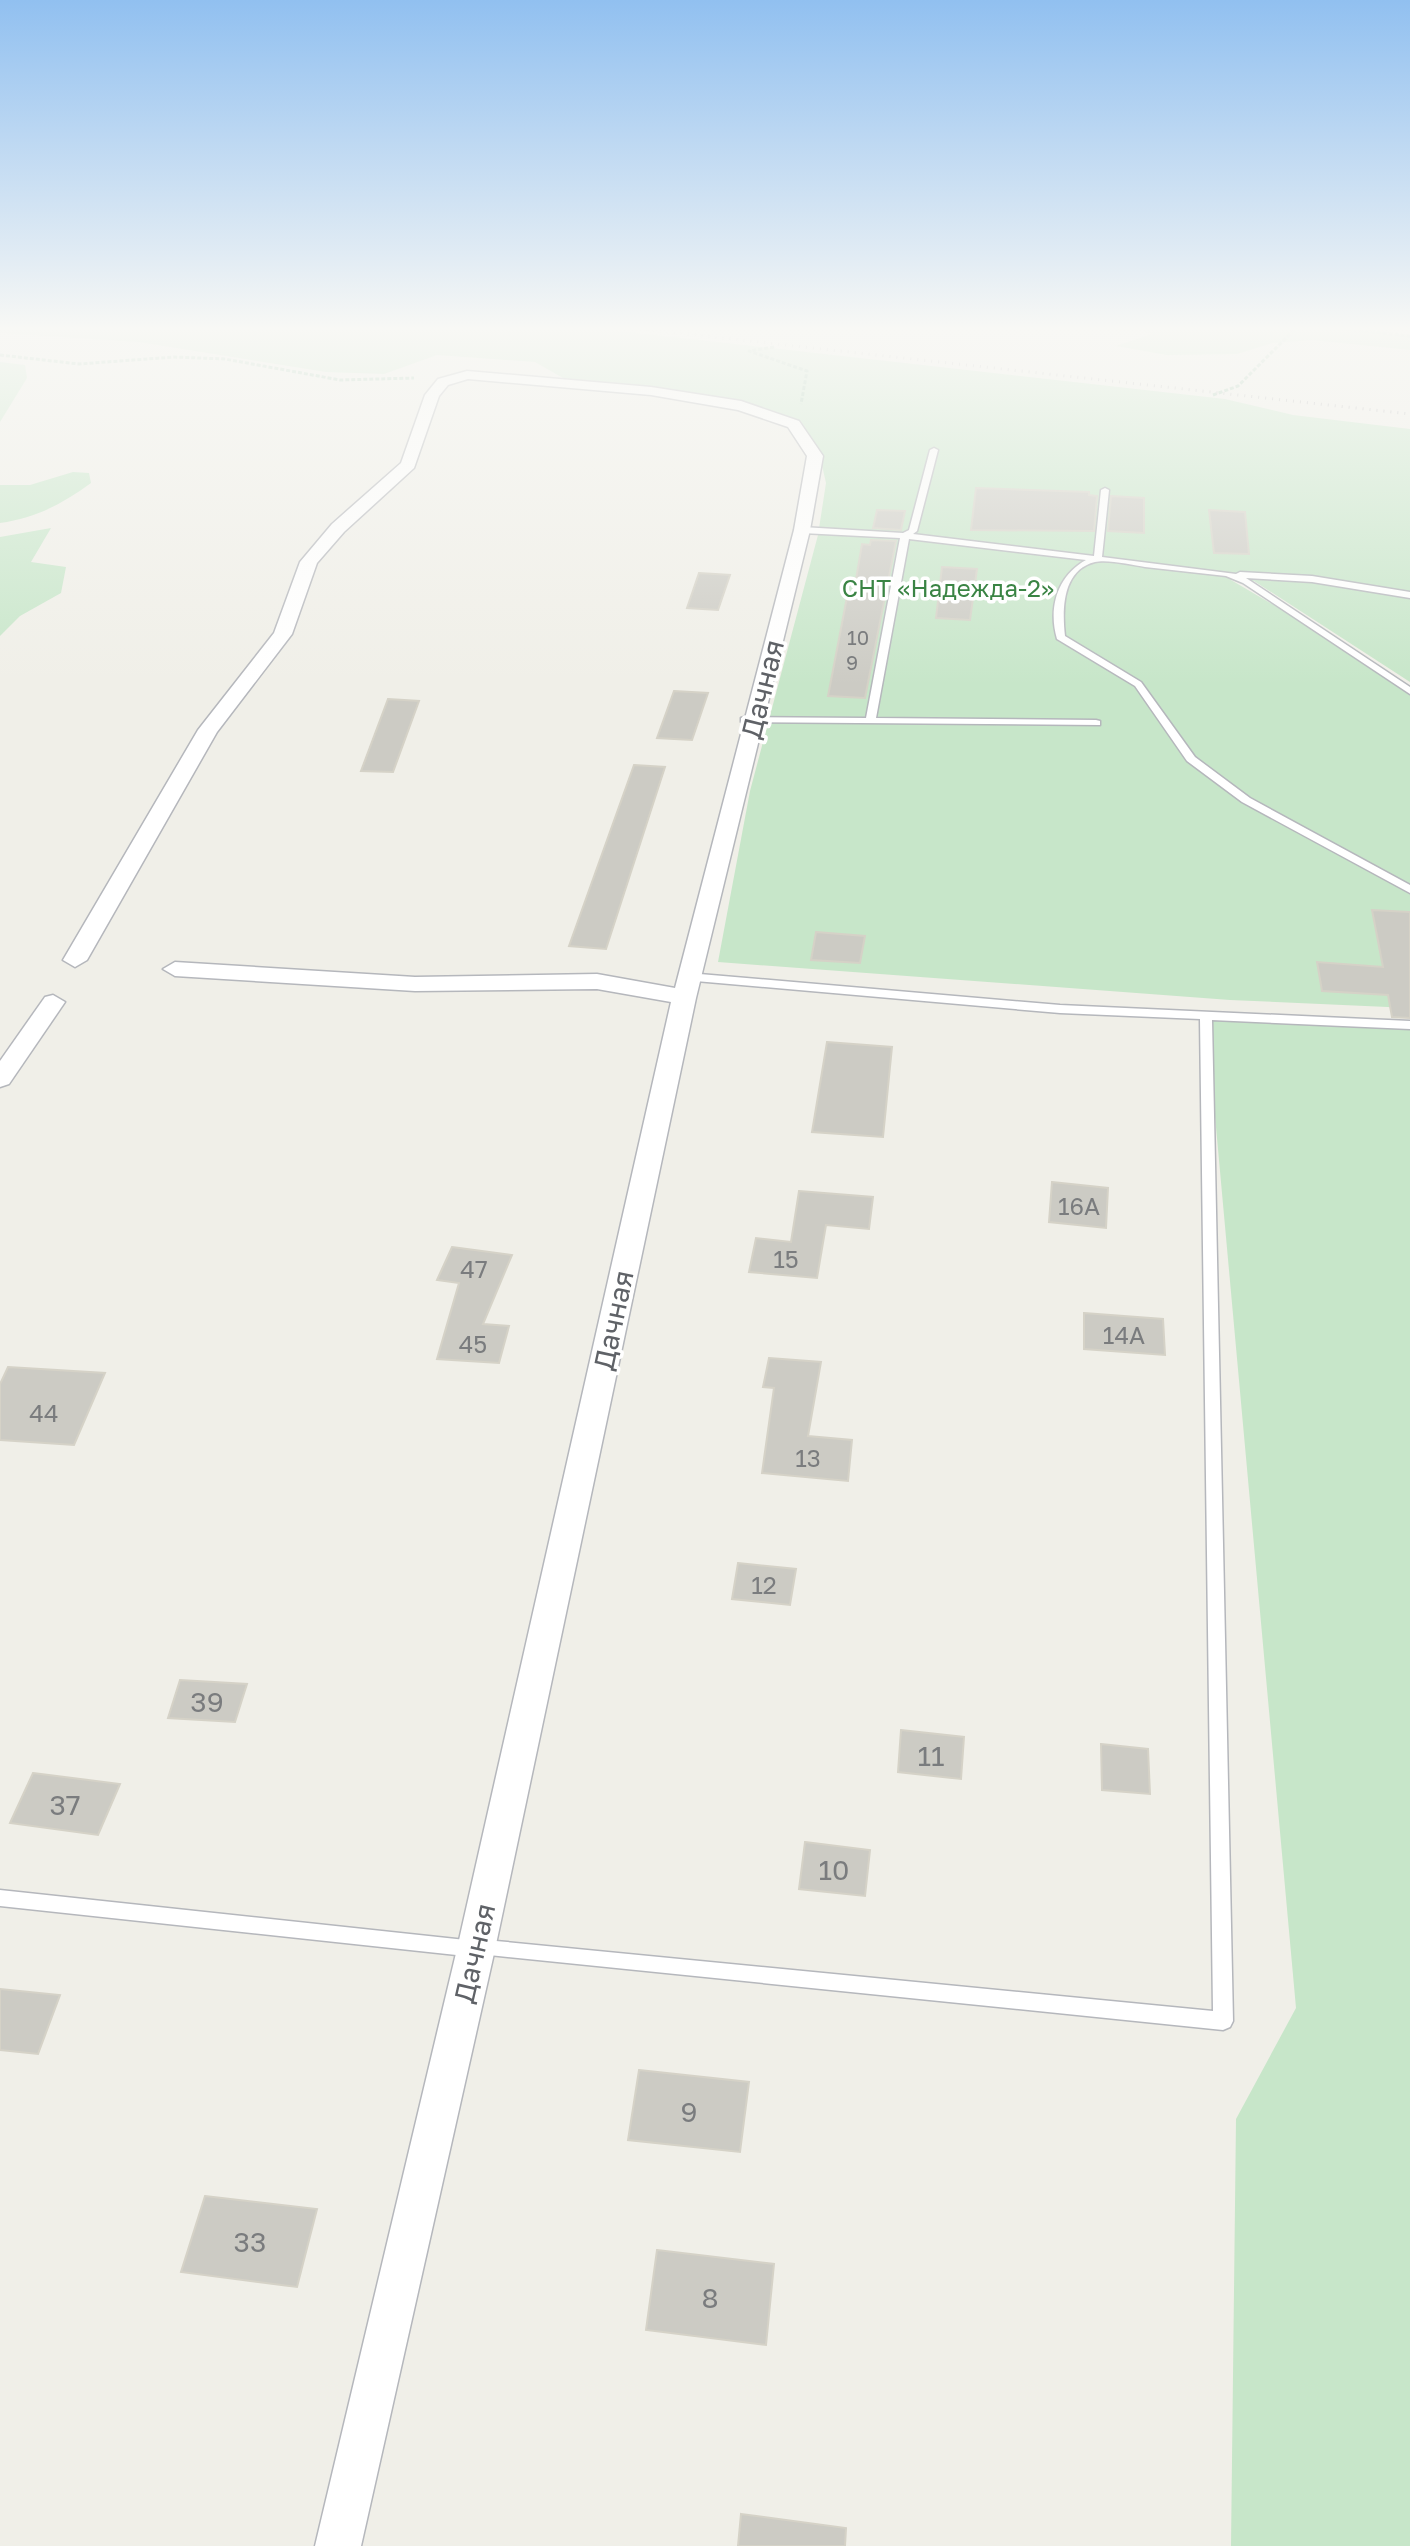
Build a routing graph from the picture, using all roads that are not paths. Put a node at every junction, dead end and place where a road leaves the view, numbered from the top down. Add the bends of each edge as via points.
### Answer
1 (414, 447) edge
2 (809, 447) edge
3 (934, 450) dead end
4 (1105, 490) dead end
5 (802, 530) junction
6 (905, 536) junction
7 (1098, 557) junction
8 (1228, 574) junction
9 (1410, 595) edge
10 (1410, 691) edge
11 (871, 719) junction
12 (744, 720) junction
13 (1096, 723) dead end
14 (1410, 890) edge
15 (75, 960) dead end
16 (175, 969) dead end
17 (686, 988) junction
18 (53, 1002) dead end
19 (1206, 1017) junction
20 (1410, 1025) edge
21 (0, 1079) edge
22 (0, 1898) edge
23 (486, 1949) junction
24 (338, 2546) edge

1 - 15 street via 408,465 309,562 283,634 208,730
2 - 5 street, Дачная via 815,456
3 - 6 lane via 913,531
4 - 7 lane
5 - 6 lane
5 - 12 street
5 - 17 street, Дачная
6 - 7 lane
6 - 11 lane
7 - 8 lane
7 - 14 lane via 1075,567 1063,584 1057,610 1060,637 1138,684 1191,759 1246,800
8 - 9 lane via 1312,579
8 - 10 lane
11 - 12 lane
11 - 13 lane
12 - 17 street via 710,838
16 - 17 street via 447,984 523,979
17 - 19 lane
17 - 23 street, Дачная
18 - 21 street
19 - 20 lane
19 - 23 lane via 1223,2021
22 - 23 lane
23 - 24 street, Дачная

